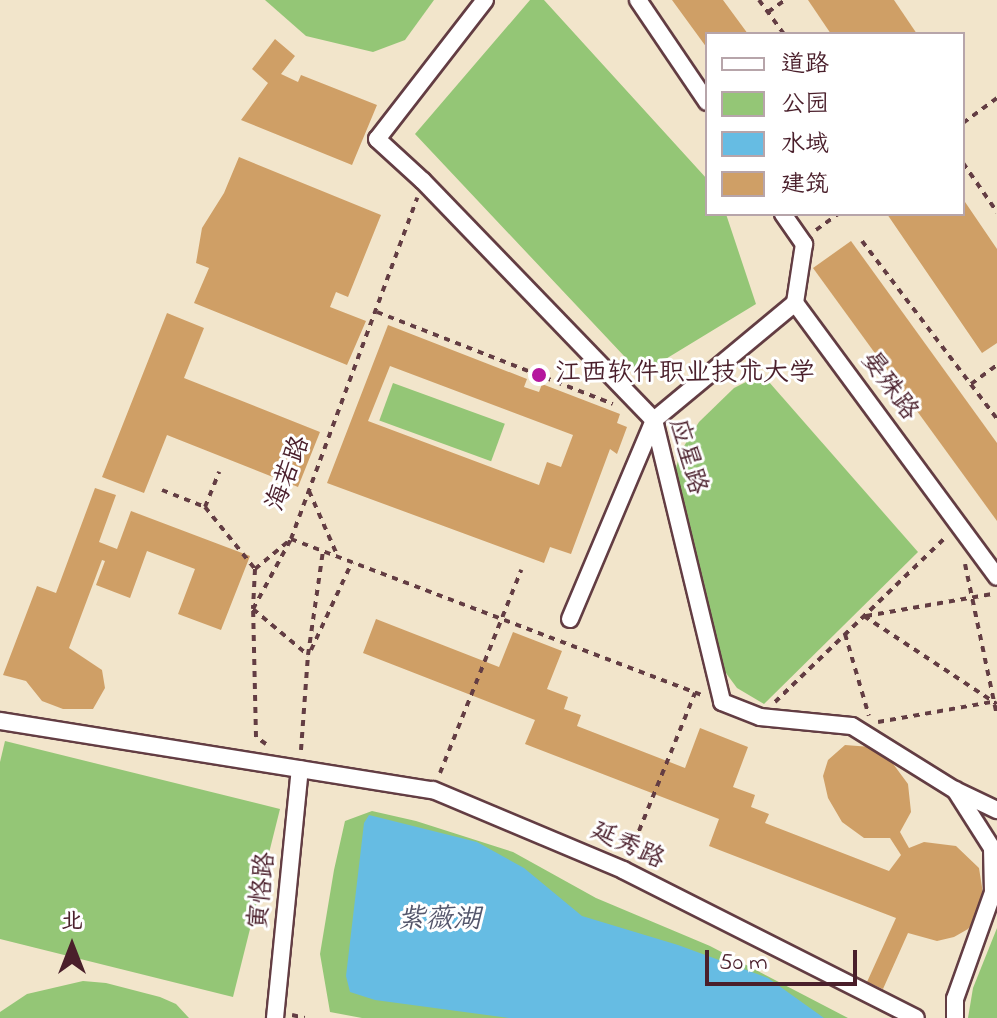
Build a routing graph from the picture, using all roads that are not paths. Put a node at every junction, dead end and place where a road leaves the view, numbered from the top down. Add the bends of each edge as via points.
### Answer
1 (485, 0) edge
2 (638, 0) edge
3 (705, 99) edge
4 (784, 216) edge
5 (795, 303) junction
6 (654, 420) junction
7 (997, 577) edge
8 (570, 619) dead end
9 (0, 721) edge
10 (300, 769) junction
11 (955, 790) junction
12 (997, 810) edge
13 (275, 1018) edge
14 (916, 1018) edge
15 (955, 1018) edge

1 - 6 street, 应星路 via 377,139
2 - 3 street
4 - 5 street via 801,241
5 - 6 street
5 - 7 street, 晏殊路
6 - 8 street
6 - 11 street, 应星路 via 722,702 760,717 852,726
9 - 10 street, 延秀路
10 - 13 street, 寅恪路
10 - 14 street, 延秀路 via 433,790 623,870
11 - 12 street
11 - 15 street via 992,848 993,892 955,999

